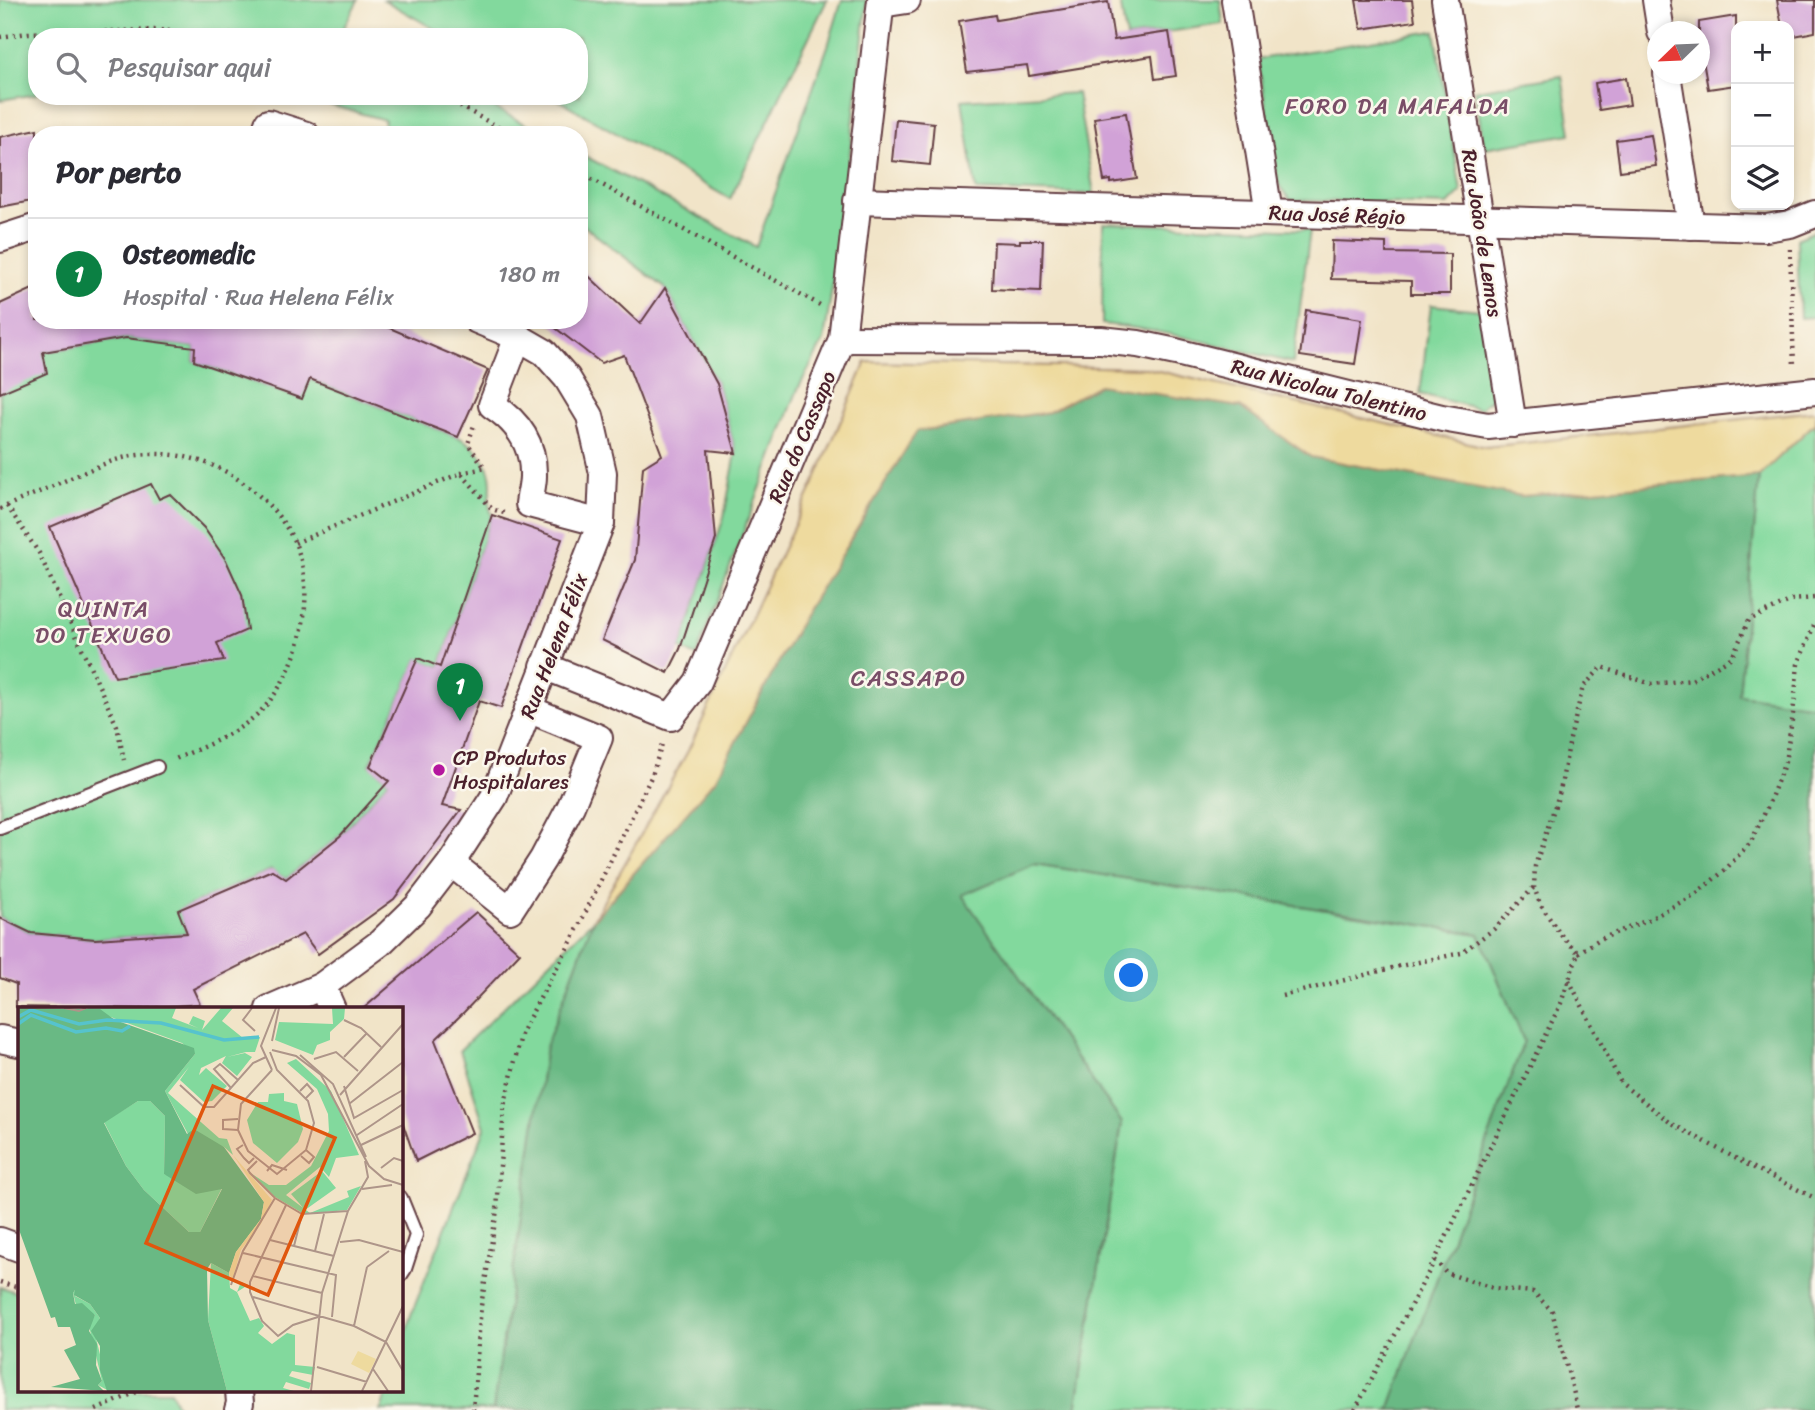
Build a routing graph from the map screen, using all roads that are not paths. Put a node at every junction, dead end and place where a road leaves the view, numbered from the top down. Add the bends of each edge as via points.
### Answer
1 (907, 0) edge
2 (1235, 0) edge
3 (1445, 0) edge
4 (1656, 0) edge
5 (881, 2) edge
6 (1659, 21) edge
7 (1669, 84) edge
8 (857, 201) junction
9 (1269, 213) junction
10 (1815, 214) edge
11 (1480, 219) junction
12 (1691, 226) junction
13 (28, 230) edge
14 (0, 239) edge
15 (499, 329) edge
16 (843, 329) junction
17 (518, 337) junction
18 (1805, 392) edge
19 (1513, 424) junction
20 (601, 523) junction
21 (544, 666) junction
22 (528, 709) junction
23 (156, 767) road end
24 (0, 828) edge
25 (451, 863) junction
26 (327, 997) edge
27 (279, 1007) edge
28 (0, 1039) edge
29 (18, 1044) edge
30 (402, 1200) edge
31 (0, 1241) edge
32 (18, 1248) edge
33 (402, 1274) edge
34 (239, 1392) edge
35 (238, 1410) edge

1 - 5 street
2 - 9 street
3 - 11 street, Rua João de Lemos
4 - 6 street
5 - 8 street, Rua do Cassapo
7 - 12 street
8 - 9 street, Rua José Régio
8 - 16 street, Rua do Cassapo
9 - 11 street, Rua José Régio
10 - 12 street, Rua José Régio via 1766,228
11 - 12 street, Rua José Régio
11 - 19 street, Rua João de Lemos
13 - 14 street
15 - 17 street, Rua Helena Félix
16 - 19 street, Rua Nicolau Tolentino via 1138,344 1442,418 1488,426
16 - 21 street, Rua do Cassapo via 698,682 671,717
17 - 20 street, Rua Helena Félix via 544,352 568,378 590,415 603,473
17 - 20 street via 492,405 509,416 531,453 529,504
18 - 19 street, Rua Nicolau Tolentino
20 - 21 street, Rua Helena Félix
21 - 22 street, Rua Helena Félix
22 - 25 street, Rua Helena Félix via 494,797
22 - 25 street via 599,738 571,806 510,910
23 - 24 lane
25 - 26 street, Rua Helena Félix via 418,906
26 - 27 street, Rua Helena Félix
28 - 29 street
30 - 33 lane via 416,1235
31 - 32 street
34 - 35 street

